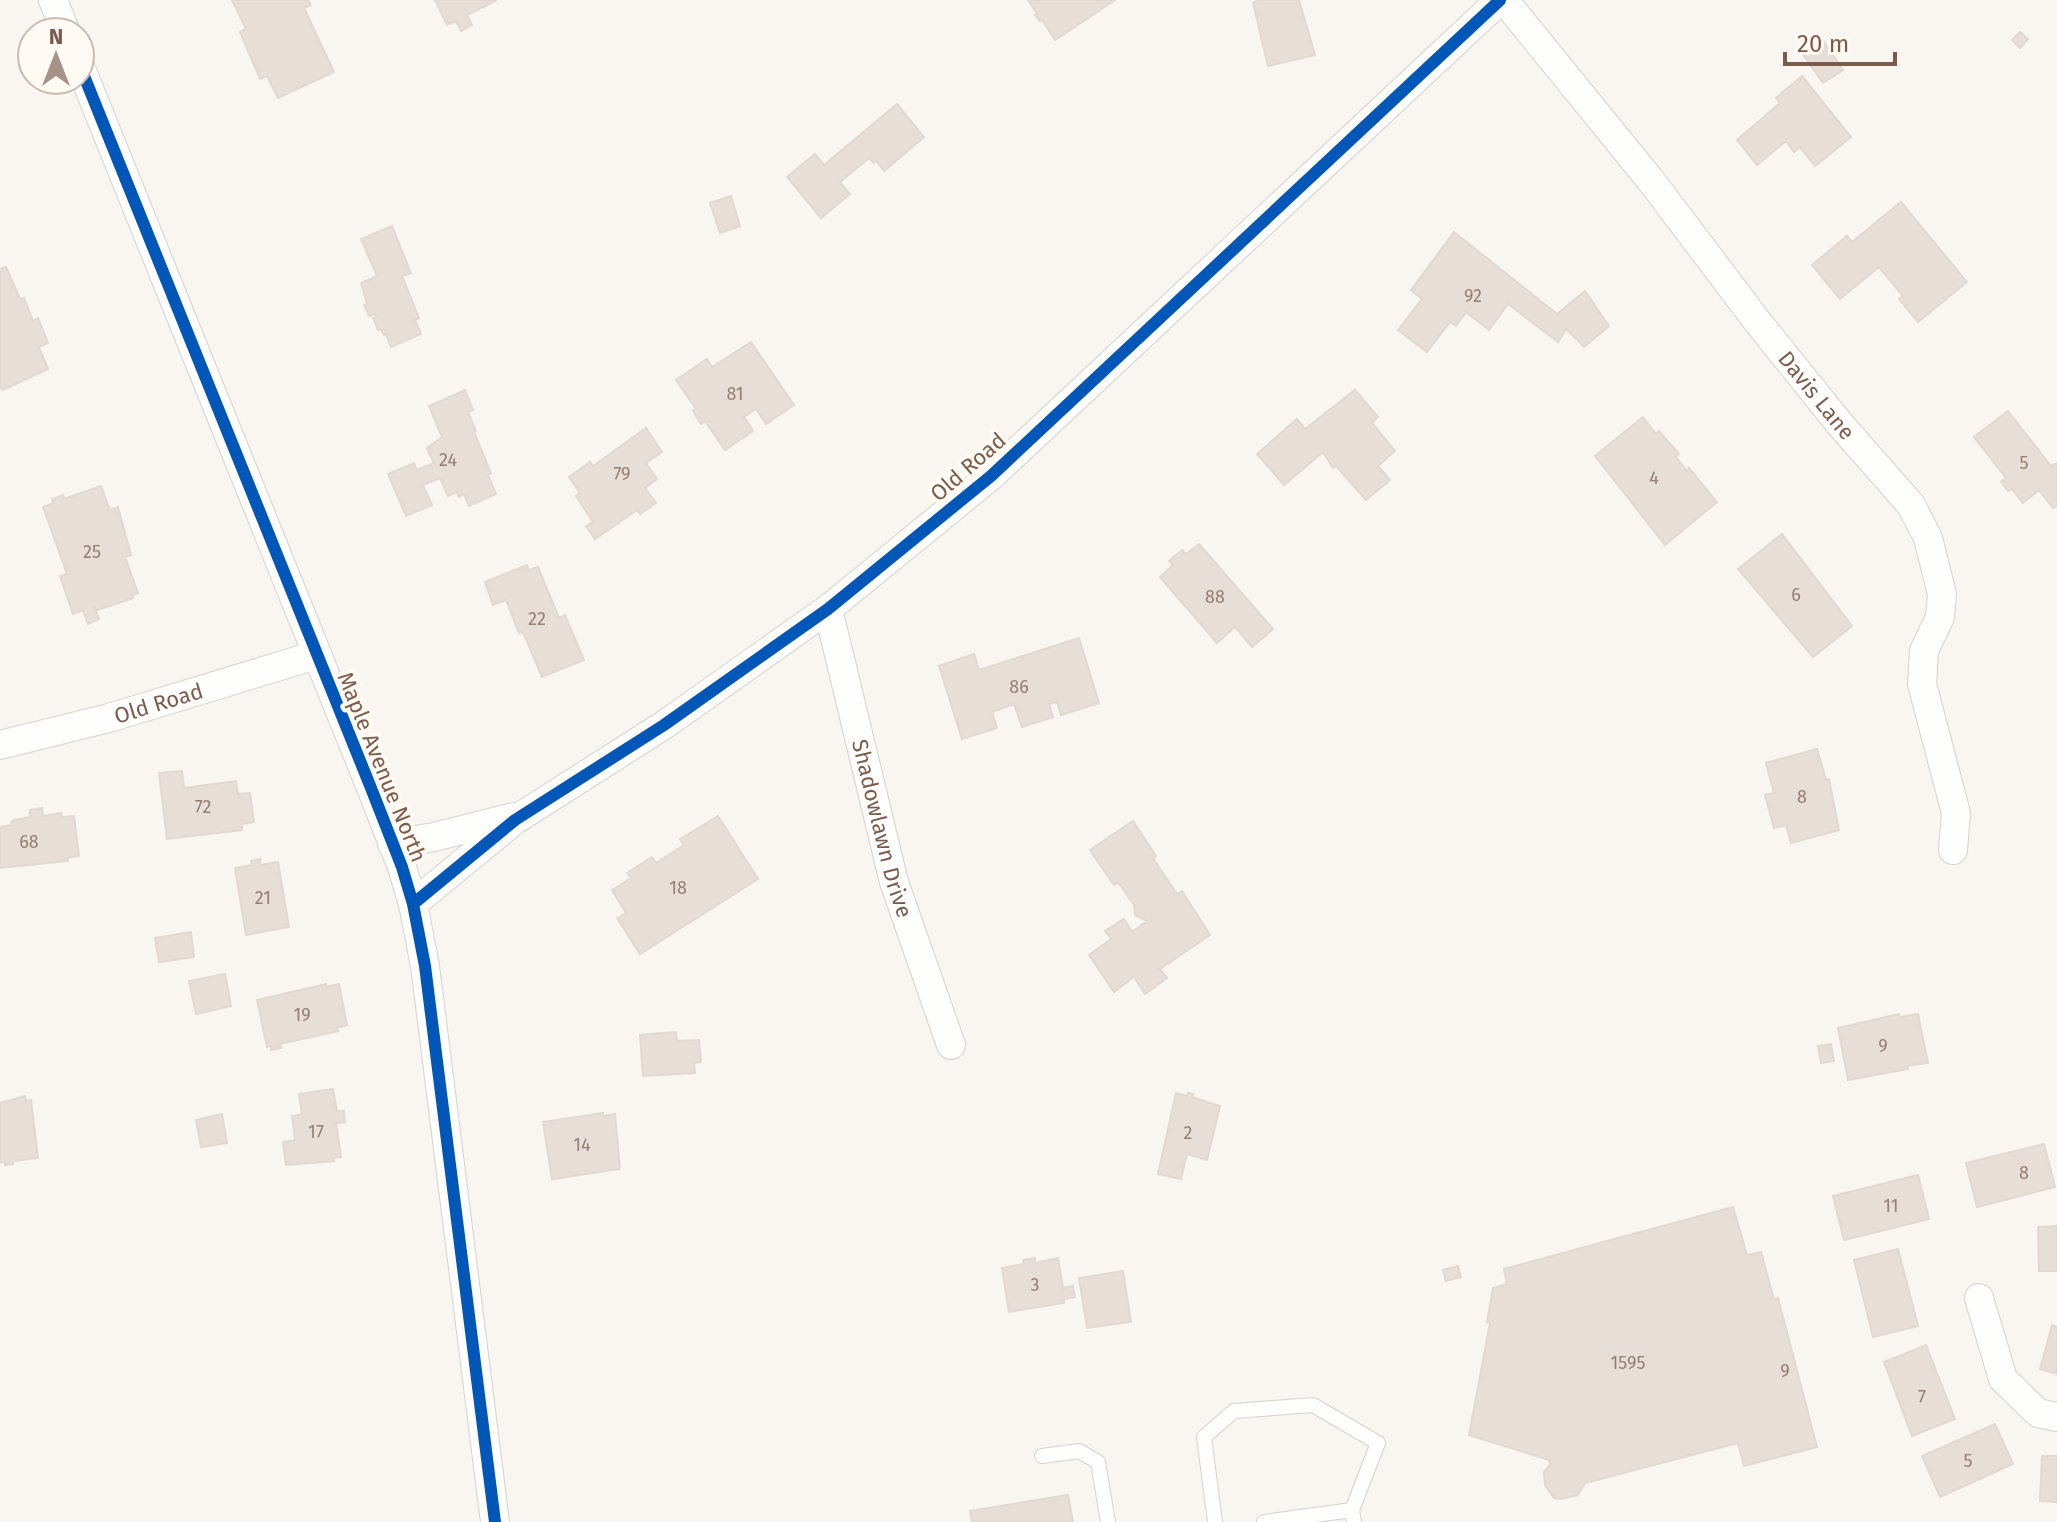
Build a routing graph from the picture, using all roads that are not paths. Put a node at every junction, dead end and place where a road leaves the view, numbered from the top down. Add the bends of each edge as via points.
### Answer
1 (1502, 0) edge
2 (92, 96) edge
3 (828, 609) junction
4 (316, 655) junction
5 (0, 745) edge
6 (533, 808) junction
7 (392, 844) junction
8 (1953, 850) dead end
9 (413, 904) junction
10 (951, 1045) dead end
11 (1979, 1298) dead end
12 (2057, 1417) edge
13 (1042, 1456) dead end
14 (1353, 1516) edge
15 (495, 1522) edge
16 (1108, 1522) edge
17 (1215, 1522) edge
18 (1264, 1522) edge

1 - 3 street, Old Road via 991,476
1 - 8 street, Davis Lane via 1652,182 1829,411 1911,505 1928,538 1942,594 1940,617 1924,651 1922,684 1956,813
2 - 4 street, Maple Avenue North
3 - 6 street, Old Road via 664,725
3 - 10 street, Shadowlawn Drive via 894,882
4 - 5 street, Old Road
4 - 7 street, Maple Avenue North
6 - 7 street, Old Road via 514,817
6 - 9 street, Old Road
7 - 9 street, Maple Avenue North
9 - 15 street, Maple Avenue North via 436,1045
11 - 12 street via 2003,1379 2038,1413
13 - 16 lane via 1079,1451 1098,1462
14 - 17 lane via 1378,1443 1313,1405 1234,1411 1204,1437
14 - 18 lane

